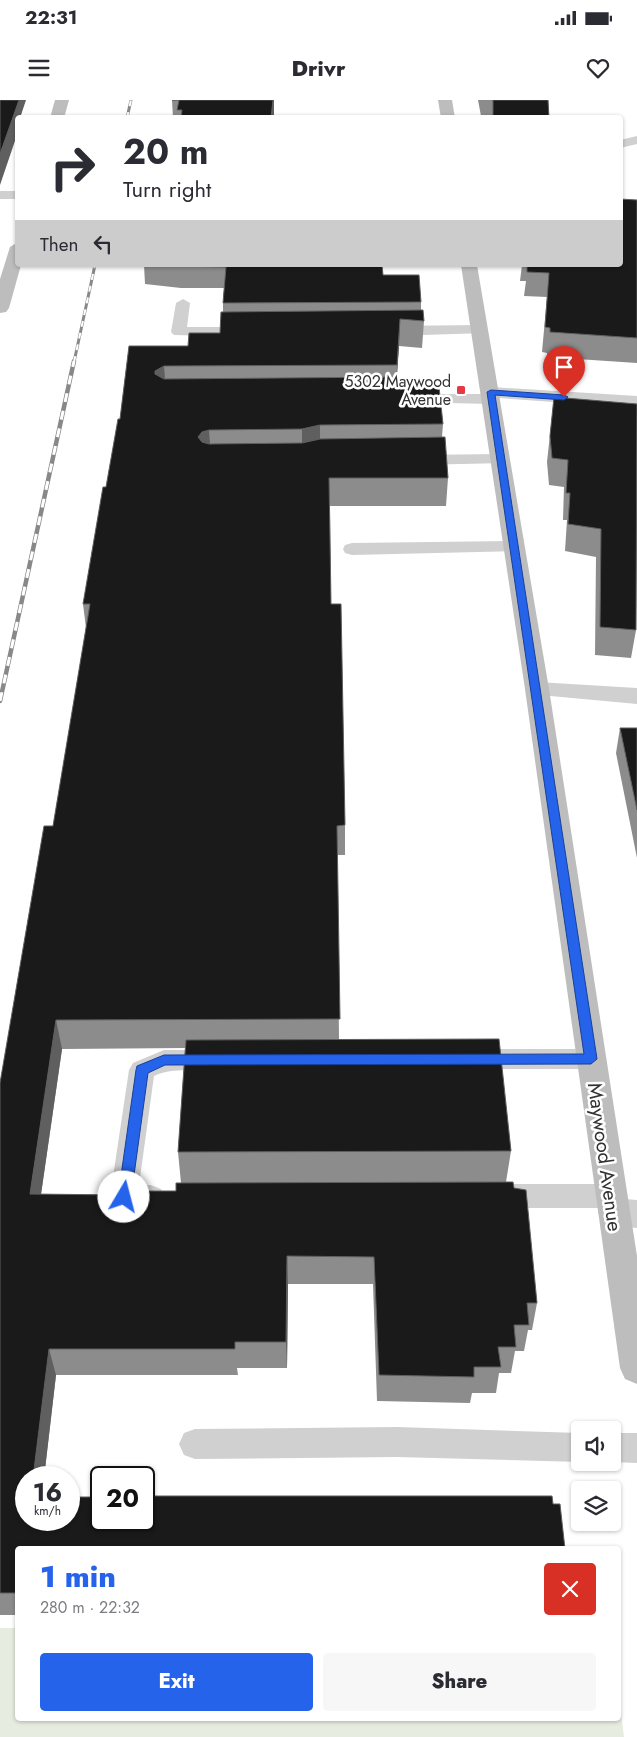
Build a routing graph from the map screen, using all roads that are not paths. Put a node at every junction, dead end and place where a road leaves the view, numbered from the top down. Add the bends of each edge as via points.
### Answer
1 (62, 100) edge
2 (445, 100) edge
3 (58, 115) edge
4 (448, 115) edge
5 (637, 140) edge
6 (623, 143) edge
7 (0, 195) edge
8 (15, 195) edge
9 (15, 257) edge
10 (469, 267) edge
11 (183, 303) dead end
12 (0, 308) edge
13 (480, 330) junction
14 (373, 331) edge
15 (266, 332) edge
16 (491, 396) junction
17 (393, 399) edge
18 (637, 402) edge
19 (501, 459) junction
20 (396, 460) edge
21 (514, 547) junction
22 (352, 549) dead end
23 (537, 689) junction
24 (637, 696) edge
25 (442, 1059) edge
26 (591, 1059) junction
27 (243, 1060) edge
28 (472, 1196) edge
29 (174, 1197) edge
30 (620, 1207) edge
31 (637, 1368) edge
32 (195, 1444) dead end
33 (571, 1448) edge
34 (621, 1448) edge
35 (637, 1448) edge

1 - 3 street
2 - 4 street
5 - 6 lane
7 - 8 lane
9 - 12 street
10 - 13 street, Maywood Avenue
11 - 15 lane via 177,340
13 - 14 lane
13 - 16 street, Maywood Avenue
16 - 17 lane
16 - 18 street
16 - 19 street, Maywood Avenue
19 - 20 lane
19 - 21 street, Maywood Avenue
21 - 22 lane
21 - 23 street, Maywood Avenue
23 - 24 street
23 - 26 street, Maywood Avenue
25 - 26 lane
26 - 30 street, Maywood Avenue
27 - 29 lane via 164,1060 142,1070 124,1197
28 - 30 lane
30 - 31 street, Maywood Avenue
32 - 33 lane via 397,1442
34 - 35 lane

